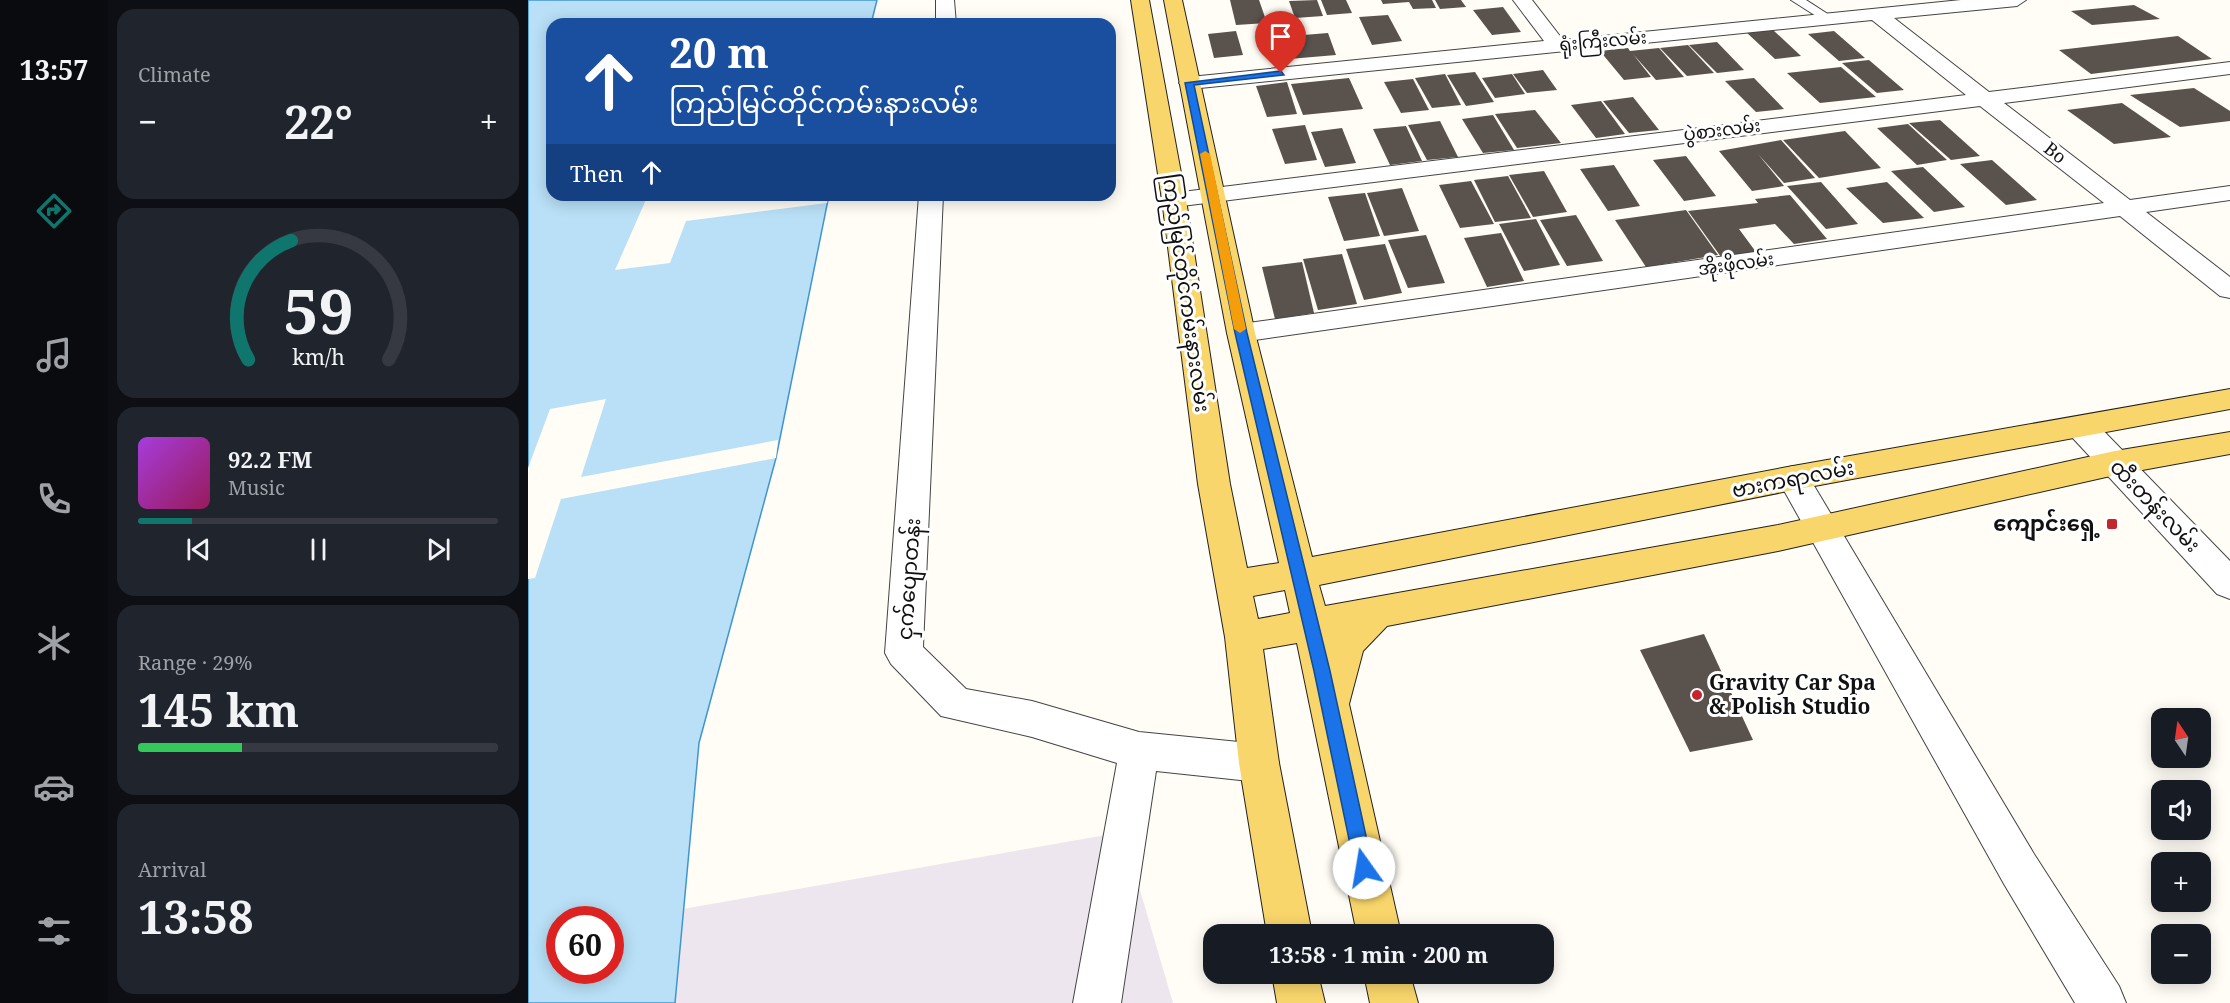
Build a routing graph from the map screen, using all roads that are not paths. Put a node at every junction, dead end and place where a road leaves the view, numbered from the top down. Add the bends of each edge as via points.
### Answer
1 (945, 0) edge
2 (1140, 0) edge
3 (1173, 0) edge
4 (1522, 0) edge
5 (1797, 0) edge
6 (2017, 0) edge
7 (1932, 4) edge
8 (1879, 16) junction
9 (946, 18) edge
10 (1831, 20) junction
11 (1557, 45) junction
12 (2230, 68) edge
13 (1190, 83) junction
14 (1986, 97) junction
15 (2230, 193) edge
16 (1214, 194) junction
17 (1174, 200) junction
18 (931, 201) edge
19 (2126, 210) junction
20 (2230, 291) edge
21 (1241, 333) junction
22 (2230, 399) edge
23 (2080, 427) junction
24 (2230, 442) edge
25 (2115, 464) junction
26 (1793, 478) junction
27 (1286, 526) junction
28 (1820, 529) junction
29 (1357, 564) junction
30 (1299, 574) junction
31 (2230, 584) edge
32 (1232, 585) junction
33 (1374, 615) junction
34 (1311, 626) junction
35 (1243, 637) junction
36 (1329, 712) junction
37 (1139, 751) junction
38 (1259, 763) junction
39 (1287, 924) edge
40 (1377, 924) edge
41 (1297, 984) edge
42 (1389, 984) edge
43 (1097, 1003) edge
44 (1300, 1003) edge
45 (1394, 1003) edge
46 (2102, 1003) edge

1 - 9 street
2 - 17 main road, ကြည်မြင်တိုင်ကမ်းနားလမ်း
3 - 13 main road
4 - 11 street
5 - 10 lane
6 - 7 street, ရုံးကြီးလမ်း
7 - 8 street, ရုံးကြီးလမ်း
8 - 10 street, ရုံးကြီးလမ်း
8 - 14 street, Bo
10 - 11 street, ရုံးကြီးလမ်း
11 - 13 street, ရုံးကြီးလမ်း
12 - 14 street, ပွဲစားလမ်း
13 - 16 main road
14 - 16 street, ပွဲစားလမ်း
14 - 19 street, Bo
15 - 19 street, အိုးဖိုလမ်း
16 - 17 street, ပွဲစားလမ်း
16 - 21 main road
17 - 32 main road, ကြည်မြင်တိုင်ကမ်းနားလမ်း
18 - 37 street, ငှက်ပျောတန်း via 904,653 955,704 1032,719
19 - 20 street, Bo
19 - 21 street, အိုးဖိုလမ်း
21 - 27 main road
22 - 23 main road, ဗားကရာလမ်း
23 - 25 street, ထီးတန်းလမ်း
23 - 26 main road, ဗားကရာလမ်း
24 - 25 main road
25 - 28 main road
25 - 31 street, ထီးတန်းလမ်း
26 - 28 street
26 - 29 main road, ဗားကရာလမ်း
27 - 29 main road via 1319,552
27 - 30 main road
28 - 33 main road
28 - 46 street
29 - 30 main road
30 - 32 main road
30 - 34 main road
32 - 35 main road, ကြည်မြင်တိုင်ကမ်းနားလမ်း
33 - 34 main road
33 - 36 main road via 1347,642
34 - 35 main road
34 - 36 main road
35 - 38 main road, ကြည်မြင်တိုင်ကမ်းနားလမ်း
36 - 40 main road
37 - 38 street, ငှက်ပျောတန်း
37 - 43 street
38 - 39 main road, ကြည်မြင်တိုင်ကမ်းနားလမ်း
41 - 44 main road
42 - 45 main road

